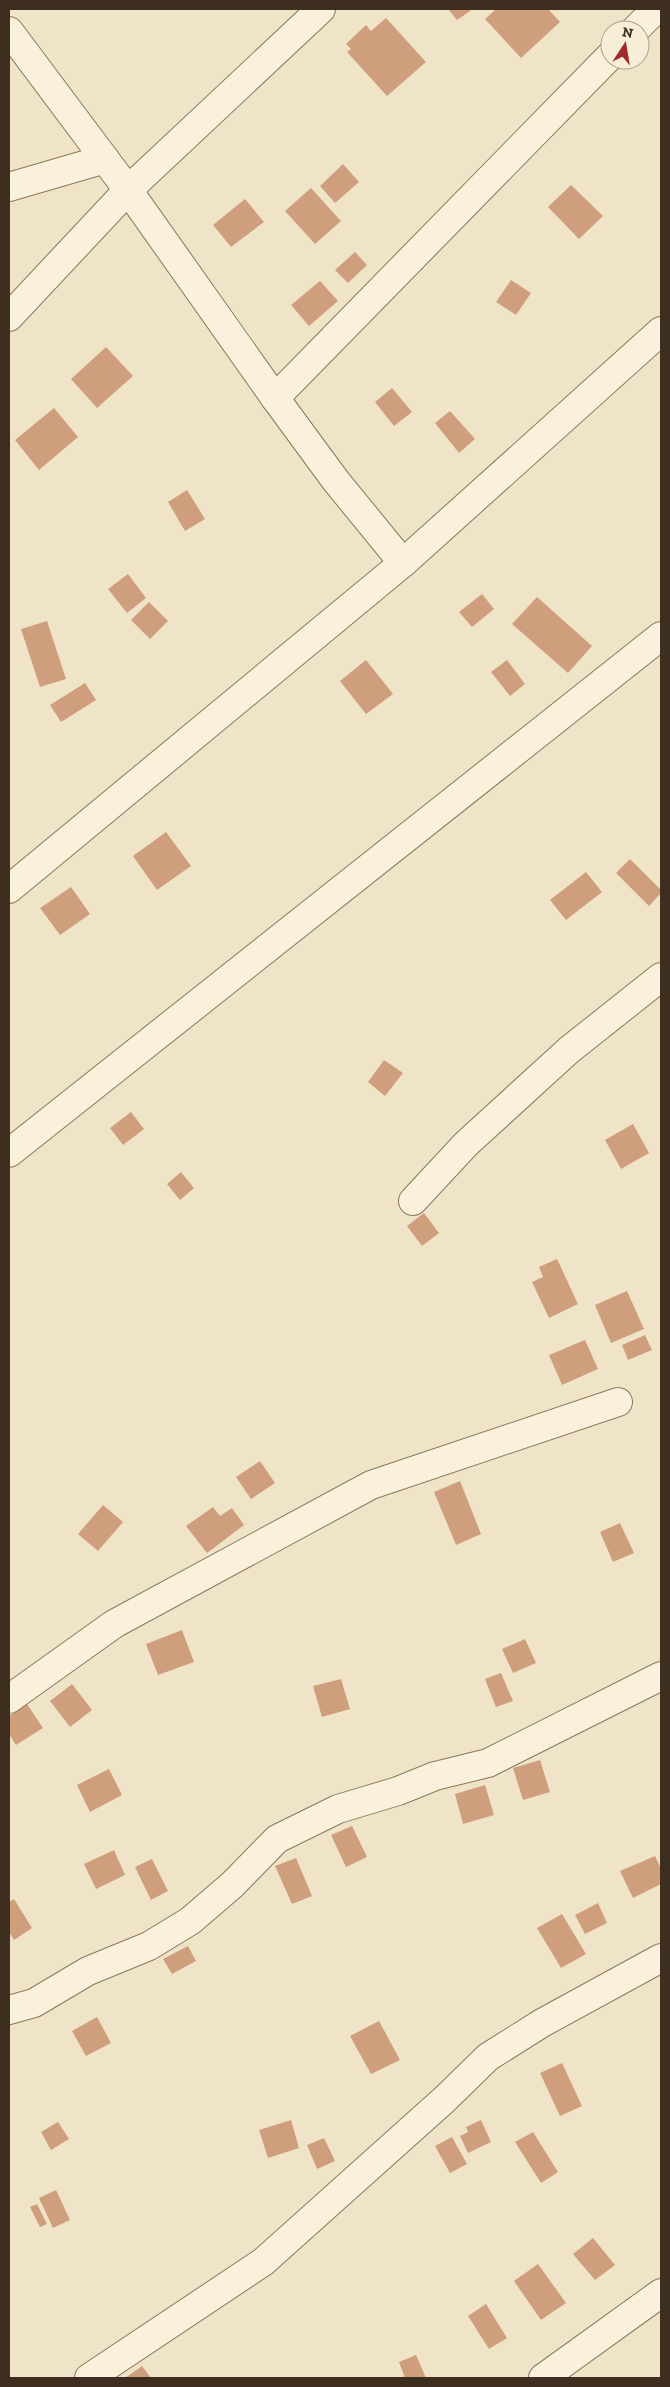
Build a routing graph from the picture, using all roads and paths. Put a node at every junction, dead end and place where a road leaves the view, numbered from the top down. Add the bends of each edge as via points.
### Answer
1 (321, 9) edge
2 (656, 9) edge
3 (645, 20) edge
4 (9, 31) edge
5 (600, 66) edge
6 (105, 160) junction
7 (9, 187) edge
8 (128, 190) junction
9 (9, 316) edge
10 (661, 331) edge
11 (274, 398) junction
12 (402, 563) junction
13 (661, 636) edge
14 (9, 889) edge
15 (661, 977) edge
16 (9, 1153) edge
17 (413, 1201) dead end
18 (618, 1402) dead end
19 (661, 1676) edge
20 (9, 1698) edge
21 (661, 1958) edge
22 (9, 2010) edge
23 (661, 2293) edge
24 (89, 2378) edge
25 (543, 2378) edge

1 - 8 street
2 - 3 street
4 - 6 street
5 - 11 street
6 - 7 street
6 - 8 street
8 - 9 street
8 - 11 street
10 - 12 street
11 - 12 street
12 - 14 street
13 - 16 street
15 - 17 street via 569,1050 466,1144
18 - 20 street via 371,1485 114,1624
19 - 22 street via 488,1764 435,1776 338,1809 277,1839 232,1885 190,1921 149,1946 88,1971 34,2003
21 - 24 street via 542,2023 488,2058 263,2262
23 - 25 street

